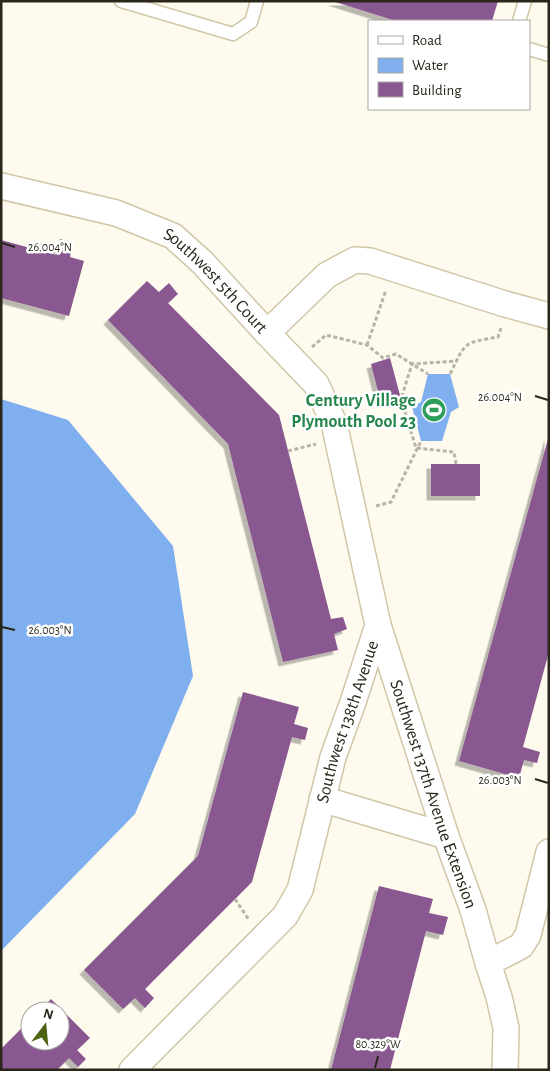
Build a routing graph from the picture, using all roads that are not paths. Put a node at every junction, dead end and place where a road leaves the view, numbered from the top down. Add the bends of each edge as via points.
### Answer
1 (121, 1) edge
2 (257, 1) edge
3 (525, 1) edge
4 (519, 20) edge
5 (530, 49) edge
6 (549, 55) edge
7 (1, 186) edge
8 (549, 316) edge
9 (267, 333) junction
10 (378, 625) junction
11 (322, 799) junction
12 (446, 836) junction
13 (549, 852) edge
14 (488, 963) junction
15 (138, 1064) edge
16 (505, 1070) edge

1 - 2 lane via 233,34 251,22
3 - 4 lane
5 - 6 lane
7 - 9 street, Southwest 5th Court via 116,213 173,236
8 - 9 street, Southwest 5th Court via 370,261 355,260 327,275
9 - 10 street, Southwest 138th Avenue via 316,384 334,423
10 - 11 street, Southwest 138th Avenue
10 - 12 street, Southwest 137th Avenue Extension
11 - 12 street
11 - 15 street, Southwest 138th Avenue via 300,890 285,916
12 - 14 street, Southwest 137th Avenue Extension via 474,910
13 - 14 street via 528,935 521,946
14 - 16 street, Southwest 137th Avenue Extension via 506,1028

